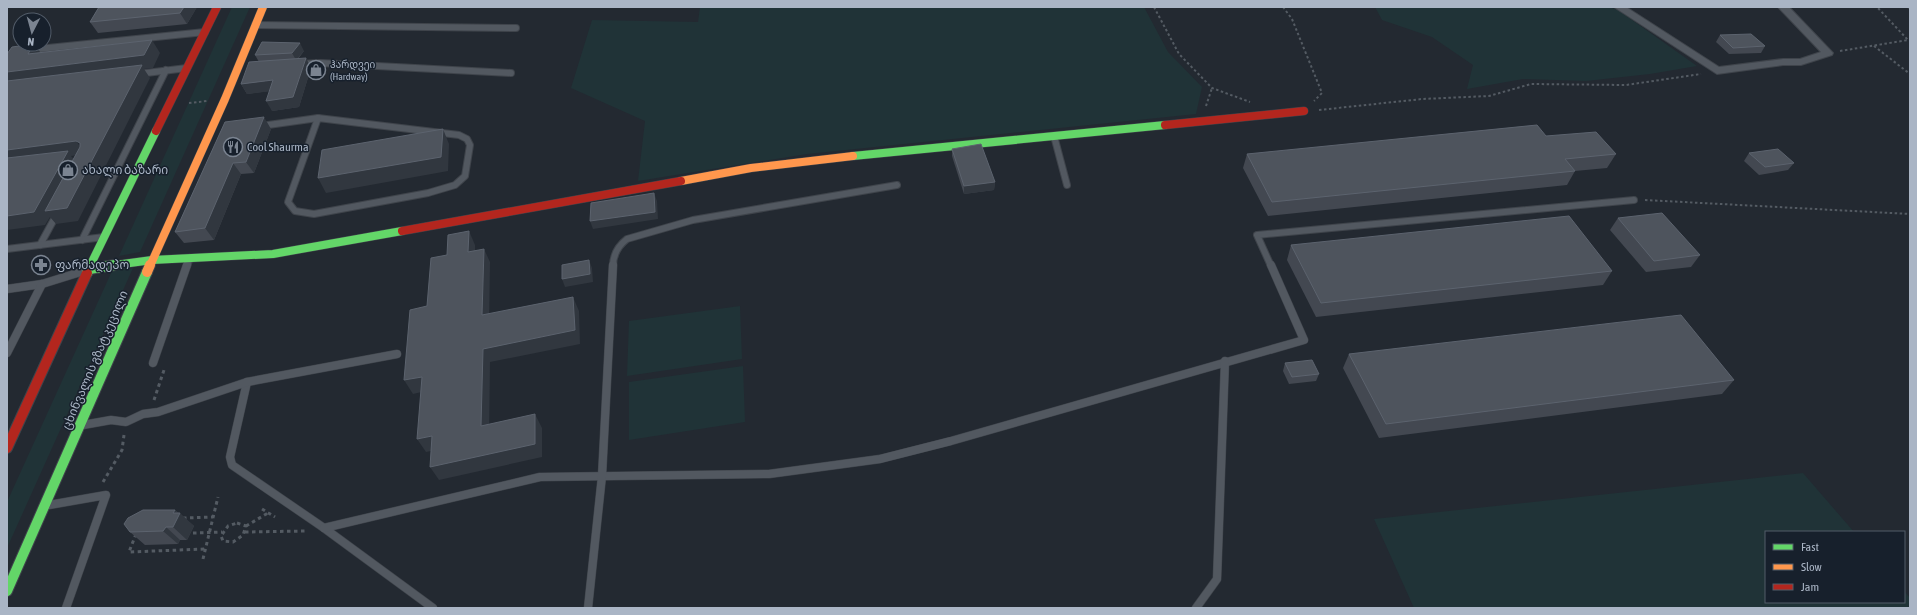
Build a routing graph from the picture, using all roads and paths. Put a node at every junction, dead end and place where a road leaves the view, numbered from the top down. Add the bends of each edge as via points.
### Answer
1 (217, 7) edge
2 (262, 7) edge
3 (1154, 7) edge
4 (1283, 7) edge
5 (1619, 7) edge
6 (1783, 7) edge
7 (1877, 7) edge
8 (255, 25) junction
9 (516, 28) dead end
10 (204, 32) junction
11 (1909, 40) edge
12 (1874, 45) junction
13 (52, 47) edge
14 (1828, 53) junction
15 (290, 64) edge
16 (187, 68) junction
17 (166, 70) junction
18 (1708, 72) dead end
19 (510, 73) dead end
20 (134, 74) edge
21 (1910, 74) edge
22 (1212, 88) junction
23 (225, 99) junction
24 (1254, 103) dead end
25 (169, 105) junction
26 (1304, 111) junction
27 (318, 118) junction
28 (1202, 121) junction
29 (256, 126) edge
30 (1054, 136) junction
31 (898, 185) dead end
32 (1067, 185) dead end
33 (1634, 200) joint
34 (61, 205) edge
35 (1910, 214) edge
36 (104, 237) junction
37 (82, 240) junction
38 (40, 245) junction
39 (7, 249) edge
40 (190, 258) junction
41 (152, 260) junction
42 (89, 269) junction
43 (42, 284) junction
44 (7, 289) edge
45 (7, 353) edge
46 (396, 354) dead end
47 (1225, 361) junction
48 (154, 363) joint
49 (247, 382) junction
50 (143, 414) junction
51 (126, 422) junction
52 (81, 425) junction
53 (7, 448) edge
54 (602, 476) junction
55 (106, 495) junction
56 (218, 497) dead end
57 (45, 506) junction
58 (262, 509) dead end
59 (268, 512) junction
60 (213, 517) junction
61 (275, 517) dead end
62 (181, 518) dead end
63 (139, 526) edge
64 (246, 526) junction
65 (324, 528) junction
66 (222, 532) junction
67 (245, 532) junction
68 (193, 533) dead end
69 (210, 533) junction
70 (205, 549) junction
71 (202, 559) dead end
72 (7, 591) edge
73 (66, 608) edge
74 (433, 608) edge
75 (588, 608) edge
76 (1196, 608) edge

1 - 10 main road
2 - 8 main road, ცხინვალის გზატკეცილი
3 - 22 path via 1179,54
4 - 26 path via 1292,19 1322,93
5 - 14 street via 1717,71 1801,62
6 - 14 street
7 - 11 path
8 - 9 lane
8 - 23 main road, ცხინვალის გზატკეცილი via 240,69
10 - 13 lane
10 - 16 main road
11 - 12 path
12 - 14 path
12 - 21 path
15 - 19 lane via 320,63
16 - 17 lane
16 - 25 main road
17 - 20 lane
17 - 37 lane
18 - 26 path via 1626,85 1531,84 1489,96 1422,99
22 - 24 path
22 - 28 path
23 - 25 path
23 - 41 main road, ცხინვალის გზატკეცილი via 214,132
25 - 36 main road
26 - 28 main road
27 - 27 lane via 459,135 467,139 470,146 466,176 455,185 428,194 314,214 295,211 288,202
27 - 29 lane
28 - 30 main road
30 - 32 lane
30 - 40 main road via 751,168 273,254
31 - 54 lane via 693,220 627,239 620,244 614,258
33 - 35 path
33 - 47 lane via 1257,235 1304,340
34 - 38 lane
36 - 37 lane
36 - 42 main road
37 - 38 lane
38 - 39 lane
40 - 41 main road
40 - 48 lane
41 - 42 main road
41 - 52 main road, ცხინვალის გზატკეცილი
42 - 43 lane
42 - 53 main road
43 - 44 lane
43 - 45 lane
46 - 49 lane
47 - 54 lane via 951,442 880,459 769,474
47 - 76 lane via 1217,579
48 - 50 path via 165,371 157,395
49 - 50 lane via 158,412
49 - 65 lane via 230,457 232,465
50 - 51 lane
51 - 52 lane via 111,420
51 - 55 path via 122,450 102,484
52 - 57 main road, ცხინვალის გზატკეცილი
54 - 65 lane via 540,477
54 - 75 lane
55 - 57 lane
55 - 73 lane
56 - 60 path
57 - 72 main road, ცხინვალის გზატკეცილი
58 - 59 path
59 - 61 path
59 - 64 path
60 - 62 path
60 - 69 path
63 - 70 path via 129,552
64 - 66 path via 237,522
64 - 67 path
65 - 67 path via 300,532
65 - 74 lane
66 - 67 path via 222,539 229,542 240,538
66 - 69 path
68 - 69 path
69 - 70 path
70 - 71 path

